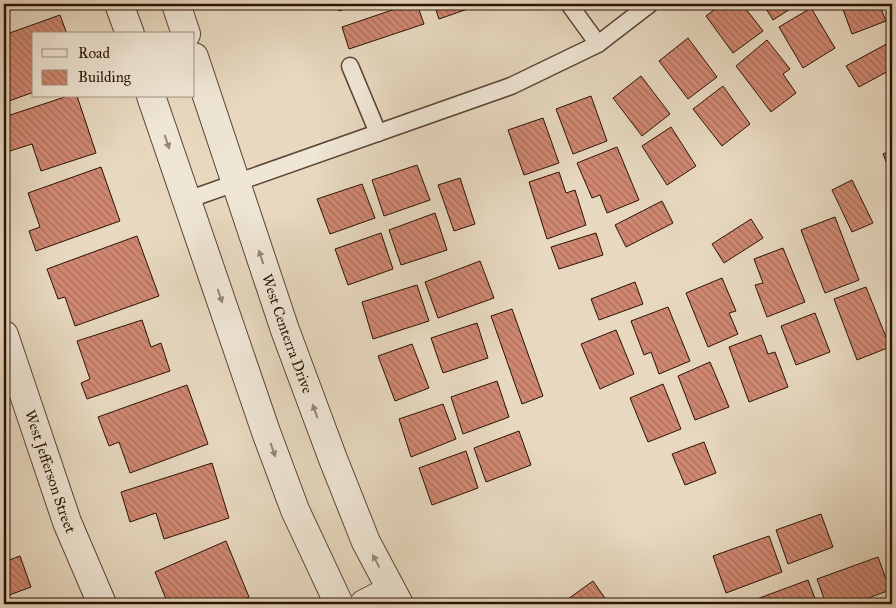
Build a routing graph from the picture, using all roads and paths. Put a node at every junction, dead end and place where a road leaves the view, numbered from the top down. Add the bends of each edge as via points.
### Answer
1 (120, 4) edge
2 (176, 4) edge
3 (569, 4) edge
4 (650, 4) edge
5 (129, 32) edge
6 (185, 32) edge
7 (598, 44) junction
8 (195, 60) edge
9 (350, 66) dead end
10 (152, 98) edge
11 (378, 133) junction
12 (236, 183) junction
13 (186, 200) junction
14 (4, 335) edge
15 (395, 597) edge
16 (102, 604) edge
17 (339, 604) edge
18 (364, 604) edge

1 - 5 street
2 - 6 street
3 - 7 lane
4 - 7 lane
7 - 11 lane via 511,86
8 - 12 street, West Centerra Drive
9 - 11 lane
10 -> 13 street
11 - 12 lane
12 - 13 lane
15 -> 12 street, West Centerra Drive via 366,542 333,459 285,330
13 -> 17 street via 295,510
14 - 16 street, West Jefferson Street via 67,522
15 - 18 street

